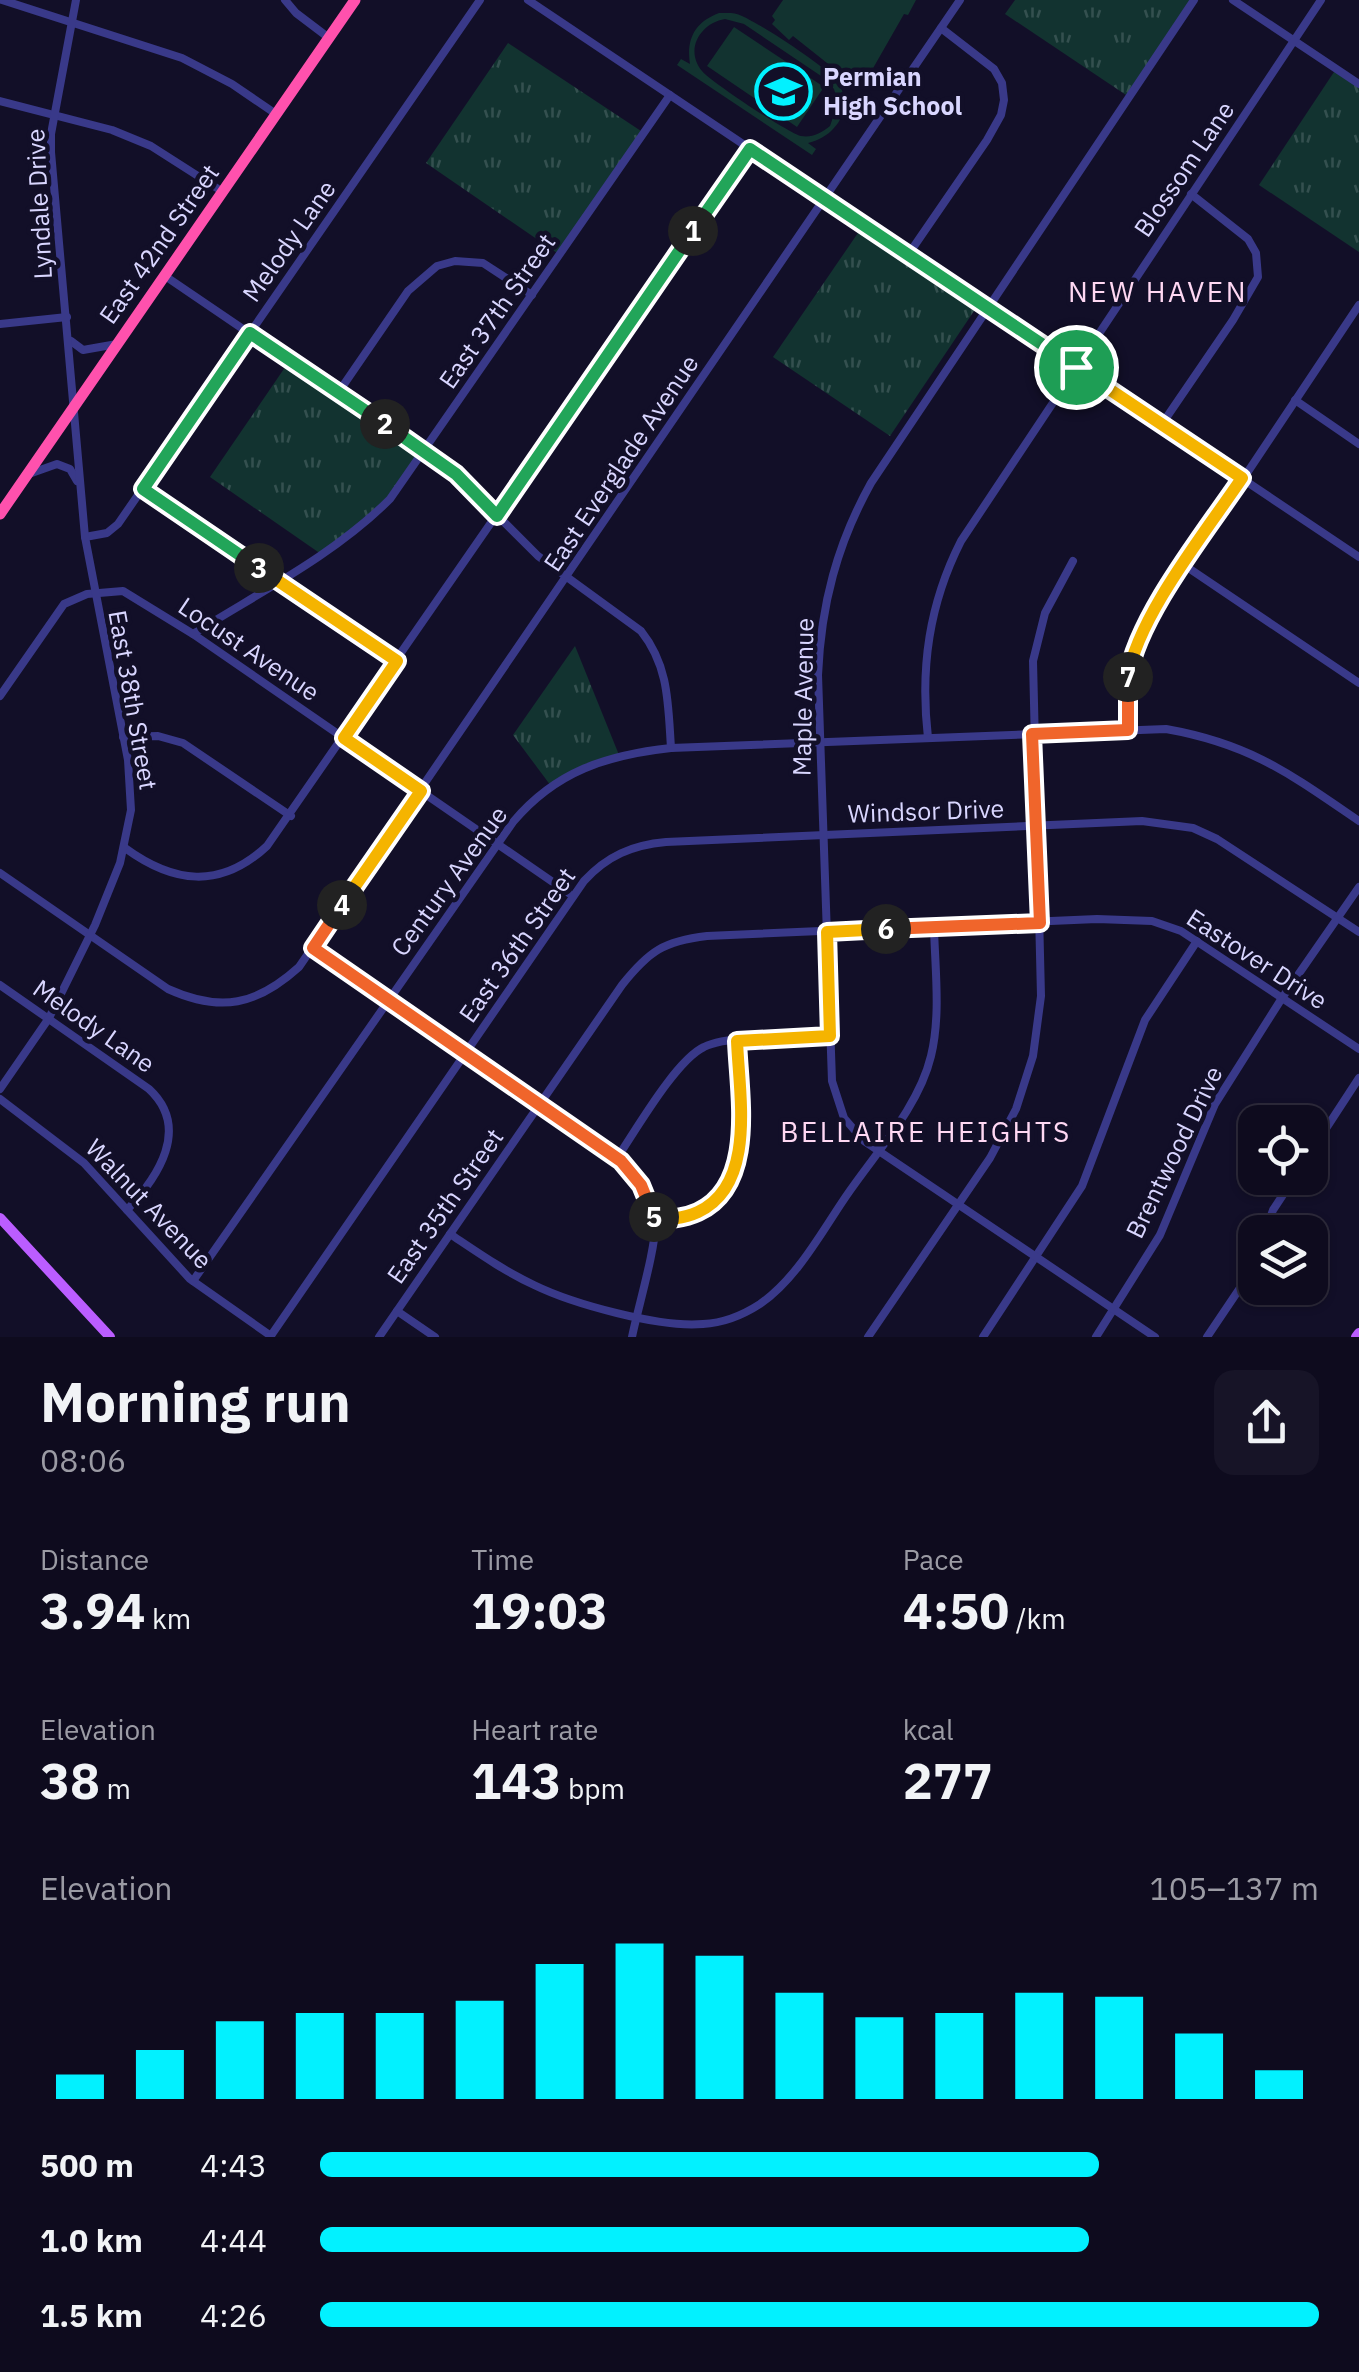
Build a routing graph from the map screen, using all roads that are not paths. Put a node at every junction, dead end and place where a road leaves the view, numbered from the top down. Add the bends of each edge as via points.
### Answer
1 (2, 0) edge
2 (76, 0) edge
3 (285, 0) edge
4 (355, 0) edge
5 (480, 0) edge
6 (528, 0) edge
7 (960, 0) edge
8 (1194, 0) edge
9 (1233, 0) edge
10 (1321, 0) edge
11 (72, 22) junction
12 (941, 28) junction
13 (329, 38) junction
14 (1294, 41) junction
15 (1359, 84) edge
16 (670, 95) junction
17 (0, 101) edge
18 (276, 114) junction
19 (54, 116) junction
20 (750, 149) junction
21 (222, 192) junction
22 (1191, 194) junction
23 (826, 200) junction
24 (908, 254) junction
25 (164, 276) junction
26 (532, 294) junction
27 (1359, 304) edge
28 (986, 308) junction
29 (67, 316) junction
30 (1349, 320) junction
31 (0, 324) edge
32 (1359, 326) edge
33 (250, 333) junction
34 (69, 338) junction
35 (117, 344) junction
36 (1076, 367) junction
37 (338, 392) junction
38 (1295, 400) junction
39 (72, 407) junction
40 (1162, 424) junction
41 (1359, 444) edge
42 (424, 452) junction
43 (26, 476) junction
44 (1242, 478) junction
45 (80, 484) junction
46 (143, 489) junction
47 (2, 506) edge
48 (497, 516) junction
49 (85, 537) junction
50 (1359, 558) edge
51 (1073, 561) dead end
52 (1184, 565) junction
53 (568, 576) junction
54 (278, 581) junction
55 (94, 592) junction
56 (193, 634) junction
57 (397, 661) junction
58 (1359, 683) edge
59 (0, 696) edge
60 (1128, 730) junction
61 (1032, 734) junction
62 (123, 737) junction
63 (344, 738) junction
64 (928, 738) junction
65 (820, 742) junction
66 (671, 748) junction
67 (421, 791) junction
68 (291, 816) junction
69 (1359, 821) edge
70 (1036, 827) junction
71 (824, 836) junction
72 (497, 843) junction
73 (125, 848) junction
74 (0, 872) edge
75 (1359, 887) edge
76 (574, 896) junction
77 (1338, 918) junction
78 (1040, 923) junction
79 (934, 927) junction
80 (827, 932) junction
81 (1359, 932) edge
82 (91, 934) junction
83 (1196, 941) junction
84 (313, 948) junction
85 (0, 985) edge
86 (1282, 998) junction
87 (388, 1000) junction
88 (49, 1018) junction
89 (830, 1036) junction
90 (737, 1041) junction
91 (1359, 1049) edge
92 (465, 1053) junction
93 (1359, 1078) edge
94 (0, 1089) edge
95 (0, 1099) edge
96 (539, 1104) junction
97 (1328, 1125) edge
98 (878, 1150) junction
99 (617, 1158) junction
100 (959, 1205) junction
101 (127, 1210) junction
102 (0, 1218) edge
103 (654, 1219) junction
104 (450, 1234) junction
105 (1036, 1257) junction
106 (193, 1282) junction
107 (1238, 1291) edge
108 (1114, 1310) junction
109 (397, 1311) junction
110 (636, 1316) junction
111 (270, 1336) edge
112 (110, 1337) edge
113 (379, 1337) edge
114 (436, 1337) edge
115 (632, 1337) edge
116 (868, 1337) edge
117 (983, 1337) edge
118 (1096, 1337) edge
119 (1155, 1337) edge
120 (1208, 1337) edge

1 - 11 street
2 - 11 street, Lyndale Drive
3 - 13 street
4 - 13 highway, East 42nd Street
5 - 33 street, Melody Lane
6 - 16 street
7 - 12 street, East Everglade Avenue
8 - 28 street, Maple Avenue
9 - 14 street
10 - 14 street, Blossom Lane
11 - 18 street via 182,58
11 - 19 street, Lyndale Drive
12 - 23 street, East Everglade Avenue
12 - 24 street via 994,69 1004,106
13 - 18 highway, East 42nd Street
14 - 15 street
14 - 22 street, Blossom Lane
16 - 20 street
16 - 26 street, East 37th Street
17 - 19 street
18 - 21 highway, East 42nd Street
19 - 21 street via 151,146
19 - 29 street, Lyndale Drive via 51,152
20 - 23 street
20 - 48 street
21 - 25 highway, East 42nd Street
22 - 36 street, Blossom Lane
22 - 40 street via 1248,239 1258,276
23 - 24 street
23 - 53 street, East Everglade Avenue
24 - 28 street
25 - 33 street
25 - 35 highway, East 42nd Street
26 - 37 street via 483,263 437,266 408,291
26 - 42 street, East 37th Street
27 - 30 street
28 - 36 street
28 - 65 street, Maple Avenue via 887,456 847,530 822,621
29 - 31 street
29 - 34 street, Lyndale Drive
30 - 32 street
30 - 38 street
33 - 37 street
33 - 46 street, Melody Lane
34 - 35 street via 84,350
34 - 39 street, Lyndale Drive
35 - 39 highway, East 42nd Street
36 - 40 street
36 - 64 street, Blossom Lane via 973,520 944,578 925,658
37 - 42 street
38 - 41 street
38 - 44 street
39 - 43 highway, East 42nd Street
39 - 45 street, East 38th Street
40 - 44 street
42 - 48 street
42 - 54 street, East 37th Street via 367,522
43 - 45 street via 62,465
43 - 47 highway, East 42nd Street
44 - 50 street
44 - 52 street
45 - 49 street, East 38th Street
46 - 49 street, Melody Lane via 112,530
46 - 54 street
48 - 53 street
48 - 57 street
49 - 55 street, East 38th Street
51 - 61 street via 1035,644
52 - 58 street
52 - 60 street via 1132,657
53 - 66 street via 652,644 666,677
53 - 67 street, East Everglade Avenue
54 - 56 street, East 37th Street
54 - 57 street
55 - 56 street, Locust Avenue via 130,593
55 - 59 street via 64,604
55 - 62 street, East 38th Street
56 - 63 street, Locust Avenue
57 - 63 street
60 - 61 street, Century Avenue
60 - 69 street, Century Avenue via 1207,736 1250,751
61 - 64 street, Century Avenue
61 - 70 street
62 - 68 street via 183,743
62 - 73 street, East 38th Street via 131,810
63 - 67 street, Locust Avenue
63 - 68 street
64 - 65 street, Century Avenue
65 - 66 street, Century Avenue
65 - 71 street, Maple Avenue
66 - 72 street, Century Avenue via 618,755 575,770 534,799
67 - 72 street, Locust Avenue
67 - 84 street, East Everglade Avenue
68 - 73 street via 256,856 214,876 171,874
70 - 71 street, Windsor Drive
70 - 77 street, Windsor Drive via 1142,821 1193,828
70 - 78 street
71 - 76 street, East 36th Street via 636,846 603,862
71 - 80 street, Maple Avenue
72 - 76 street, Locust Avenue
72 - 87 street, Century Avenue
73 - 82 street, East 38th Street
74 - 82 street, East Everglade Avenue
75 - 77 street, Brentwood Drive
76 - 92 street, East 36th Street
77 - 81 street, Windsor Drive
77 - 86 street, Brentwood Drive
78 - 79 street, Eastover Drive
78 - 83 street, Eastover Drive via 1136,919 1167,925
78 - 100 street via 1033,1056 1016,1109
79 - 80 street, Eastover Drive
79 - 98 street via 932,1051 918,1089
80 - 89 street, Maple Avenue
80 - 96 street, East 35th Street via 707,936 652,951
82 - 84 street, East Everglade Avenue via 168,988 222,1004 264,994
82 - 88 street, East 38th Street
83 - 86 street, Eastover Drive
83 - 105 street via 1150,1010 1087,1177
84 - 87 street
85 - 88 street, Melody Lane
86 - 91 street, Eastover Drive
86 - 108 street, Brentwood Drive via 1215,1104 1160,1235
87 - 92 street
87 - 106 street, Century Avenue
88 - 94 street, East 38th Street
88 - 101 street, Melody Lane via 149,1088 166,1111 169,1139 162,1164
89 - 90 street
89 - 98 street, Maple Avenue via 835,1099 849,1126
90 - 99 street via 709,1044 688,1058
90 - 103 street via 738,1157 732,1182 704,1210
92 - 96 street
92 - 111 street, East 36th Street
93 - 97 street
95 - 101 street, Walnut Avenue via 72,1152
96 - 99 street
96 - 104 street, East 35th Street
98 - 100 street, Maple Avenue
98 - 110 street via 792,1271 757,1306 704,1324
99 - 103 street via 641,1185
100 - 105 street, Maple Avenue
100 - 116 street
101 - 106 street, Walnut Avenue
102 - 112 main road
103 - 110 street
104 - 109 street, East 35th Street
104 - 110 street via 537,1287
105 - 108 street, Maple Avenue
105 - 117 street
106 - 111 street, Walnut Avenue
107 - 120 street
108 - 118 street, Brentwood Drive
108 - 119 street, Maple Avenue
109 - 113 street, East 35th Street
109 - 114 street
110 - 115 street

